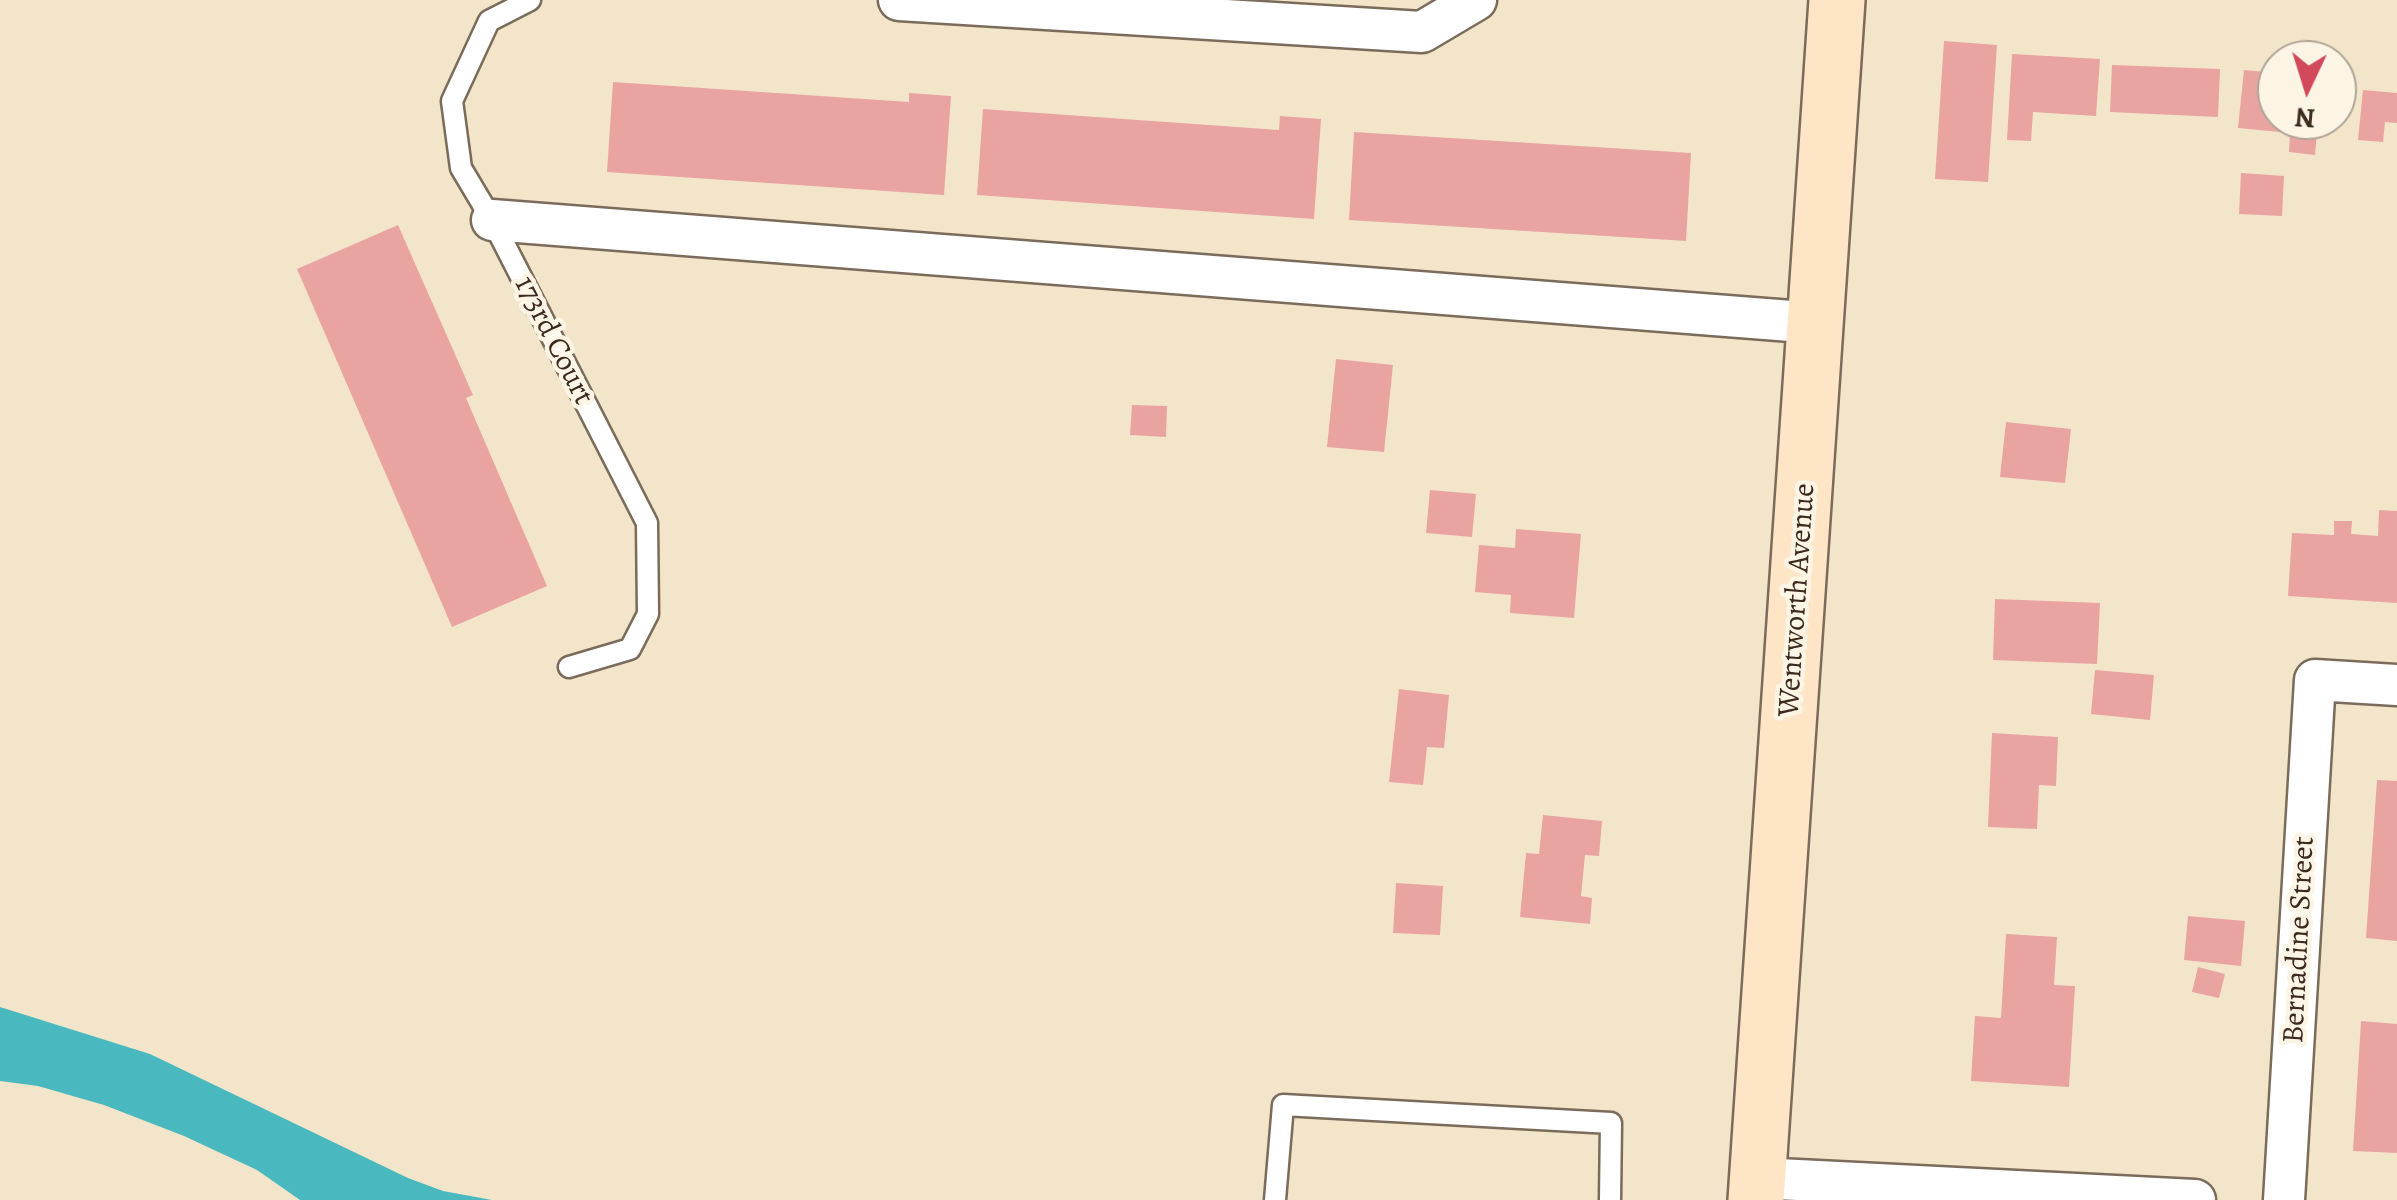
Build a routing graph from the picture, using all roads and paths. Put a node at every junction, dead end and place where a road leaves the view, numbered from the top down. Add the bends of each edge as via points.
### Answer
1 (530, 0) edge
2 (899, 0) edge
3 (1476, 0) edge
4 (1837, 0) edge
5 (1207, 9) edge
6 (492, 220) junction
7 (1817, 323) junction
8 (569, 666) dead end
9 (2397, 686) edge
10 (1757, 1189) edge
11 (1275, 1200) edge
12 (1610, 1200) edge
13 (2194, 1200) edge
14 (2284, 1200) edge

1 - 6 lane, 173rd Court via 489,21 452,101 460,168
2 - 5 street
3 - 5 street via 1422,32
4 - 7 street, Wentworth Avenue
6 - 7 street
6 - 8 lane, 173rd Court via 646,523 648,614 630,649
7 - 10 street, Wentworth Avenue
9 - 14 street, Bernadine Street via 2315,680
10 - 13 street
11 - 12 lane via 1283,1105 1611,1123

